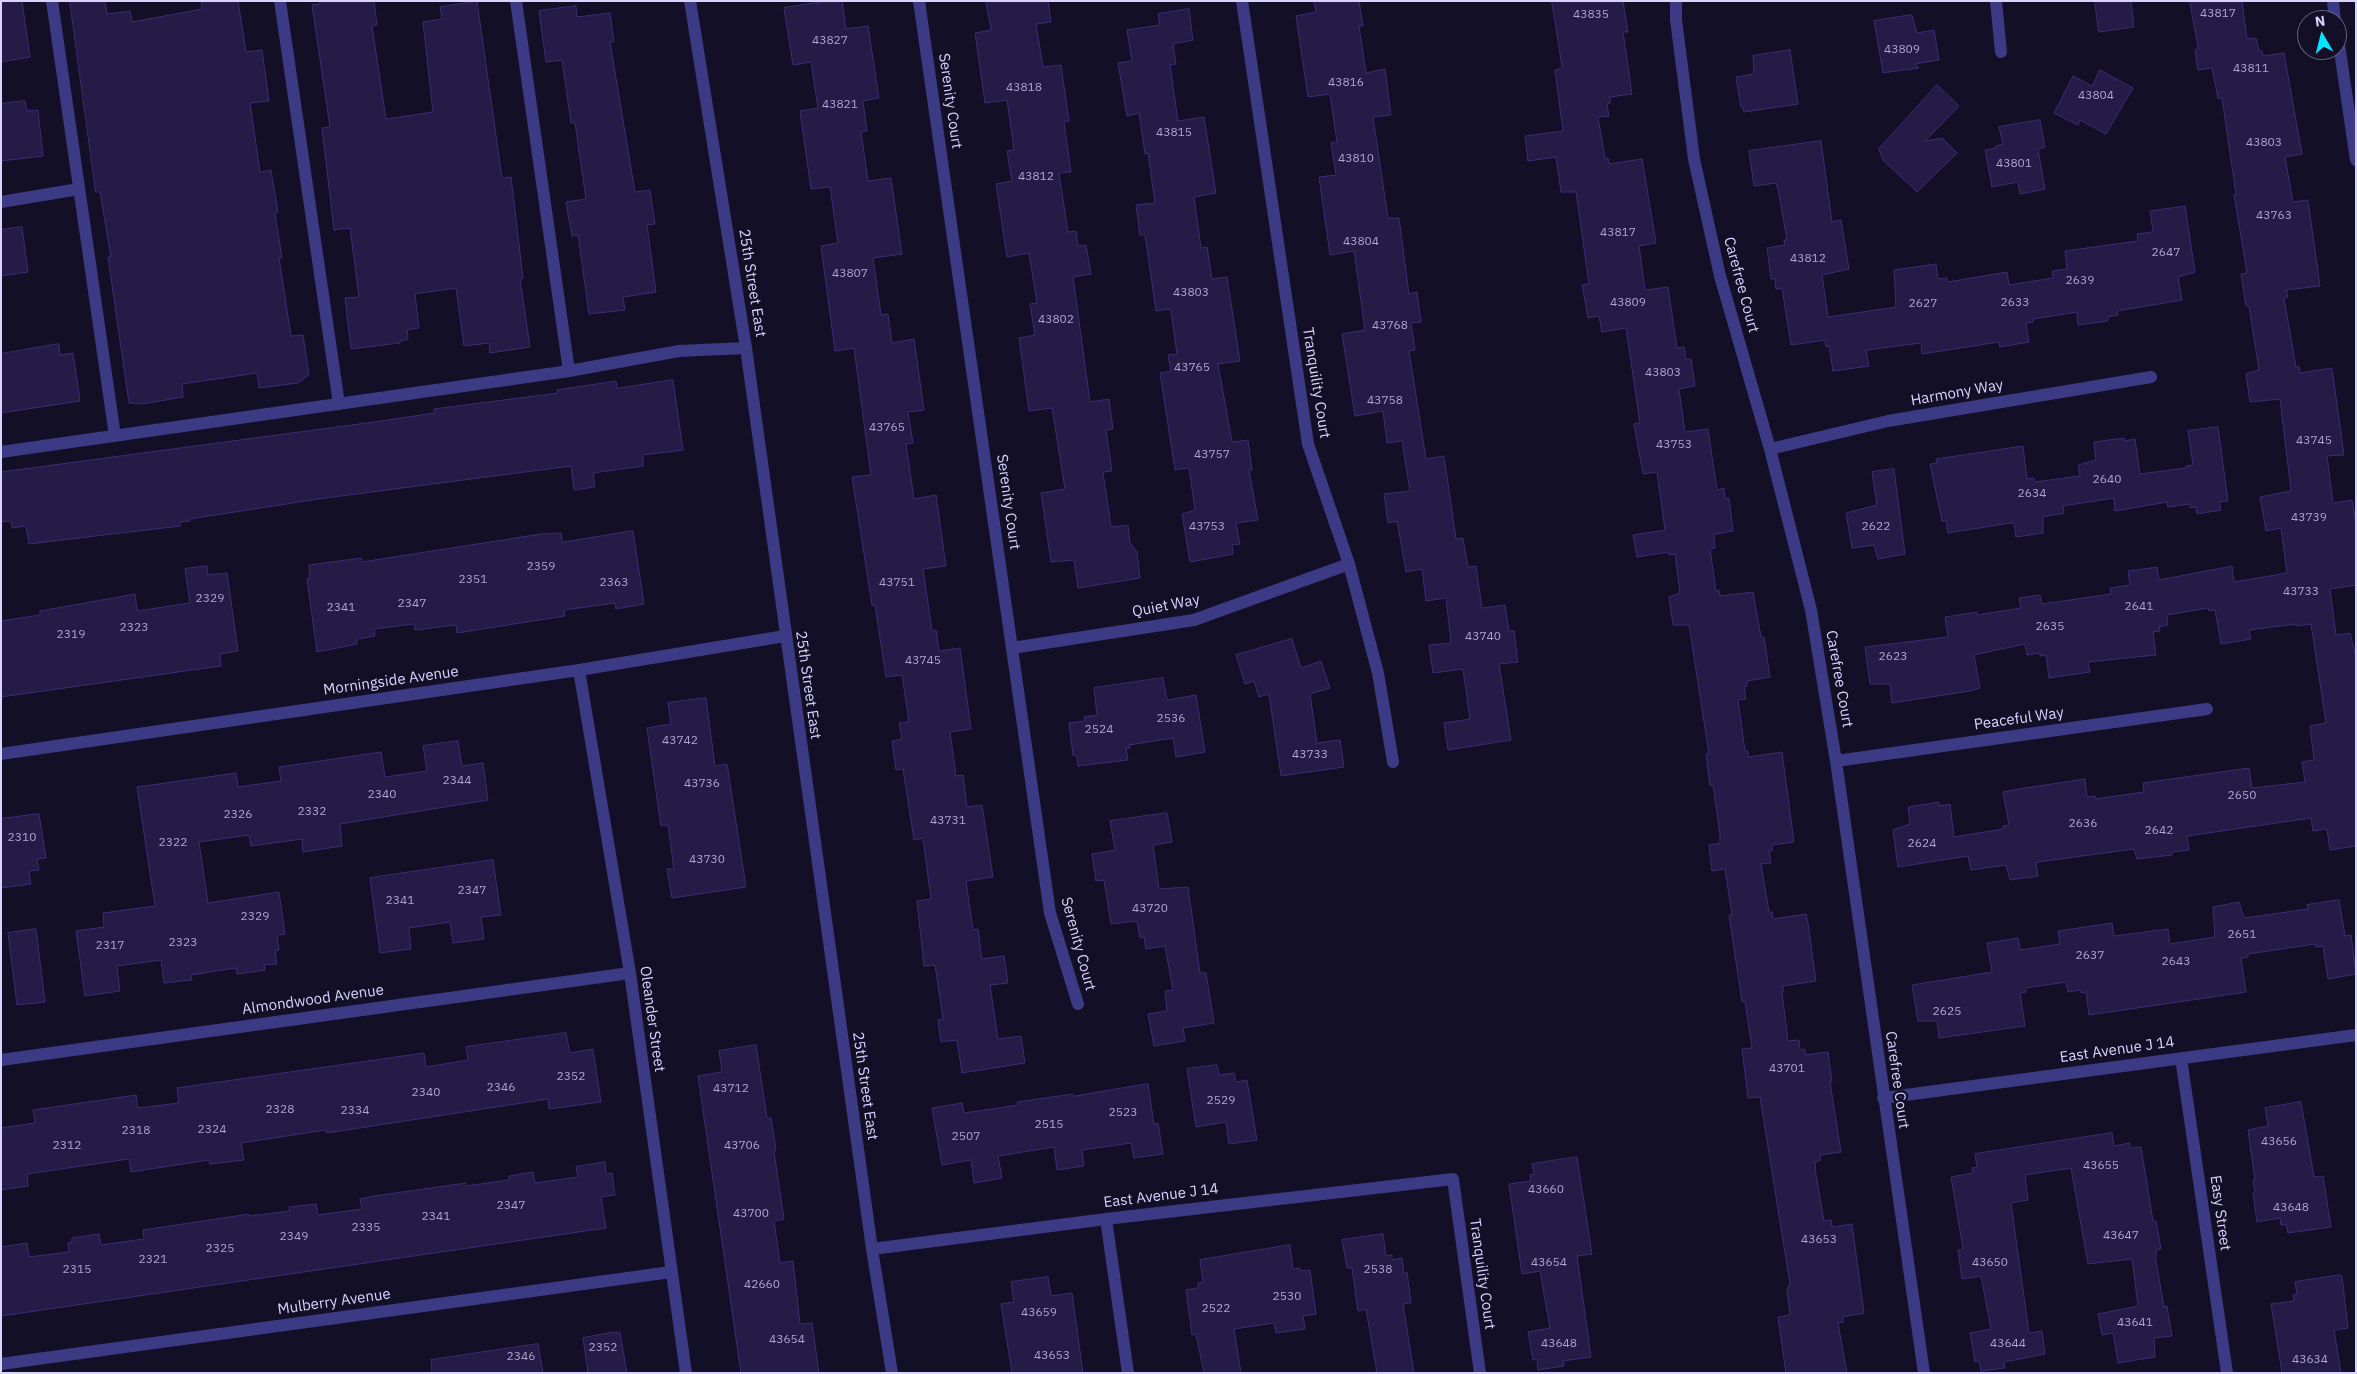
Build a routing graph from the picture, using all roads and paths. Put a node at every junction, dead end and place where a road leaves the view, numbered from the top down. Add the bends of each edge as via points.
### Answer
1 (52, 1) edge
2 (280, 1) edge
3 (516, 1) edge
4 (690, 1) edge
5 (919, 1) edge
6 (1242, 1) edge
7 (1676, 1) edge
8 (1996, 1) edge
9 (2001, 52) dead end
10 (2341, 60) edge
11 (2356, 160) edge
12 (79, 188) junction
13 (1, 202) edge
14 (746, 348) junction
15 (569, 370) junction
16 (2151, 377) dead end
17 (339, 404) junction
18 (115, 436) junction
19 (1770, 449) junction
20 (1, 452) edge
21 (1349, 564) junction
22 (785, 636) junction
23 (1012, 648) junction
24 (579, 670) junction
25 (2207, 709) dead end
26 (1, 754) edge
27 (1393, 762) dead end
28 (1836, 762) junction
29 (630, 972) junction
30 (1078, 1004) dead end
31 (2356, 1035) edge
32 (2181, 1058) junction
33 (1, 1060) edge
34 (1883, 1098) junction
35 (1453, 1179) joint
36 (1106, 1219) junction
37 (872, 1249) junction
38 (671, 1272) junction
39 (1, 1364) edge
40 (686, 1373) edge
41 (892, 1373) edge
42 (1128, 1373) edge
43 (1480, 1373) edge
44 (1924, 1373) edge
45 (2227, 1373) edge

1 - 12 street
2 - 17 street
3 - 15 street
4 - 14 street, 25th Street East
5 - 23 street, Serenity Court
6 - 21 street, Tranquility Court via 1308,444
7 - 19 street, Carefree Court via 1694,159 1720,276
8 - 9 street
10 - 11 street
12 - 13 street
12 - 18 street
14 - 15 street via 679,351
14 - 22 street, 25th Street East
15 - 17 street
16 - 19 street, Harmony Way via 1888,421
17 - 18 street
18 - 20 street
19 - 28 street, Carefree Court via 1811,610
21 - 23 street, Quiet Way via 1194,620
21 - 27 street, Tranquility Court via 1378,673
22 - 24 street, Morningside Avenue
22 - 37 street, 25th Street East
23 - 30 street, Serenity Court via 1050,913
24 - 26 street, Morningside Avenue
24 - 29 street, Oleander Street
25 - 28 street, Peaceful Way
28 - 34 street, Carefree Court
29 - 33 street, Almondwood Avenue
29 - 38 street, Oleander Street
31 - 32 street, East Avenue J 14
32 - 34 street, East Avenue J 14
32 - 45 street, Easy Street
34 - 44 street, Carefree Court
35 - 36 street, East Avenue J 14
35 - 43 street, Tranquility Court
36 - 37 street, East Avenue J 14
36 - 42 street
37 - 41 street, 25th Street East
38 - 39 street, Mulberry Avenue
38 - 40 street, Oleander Street

